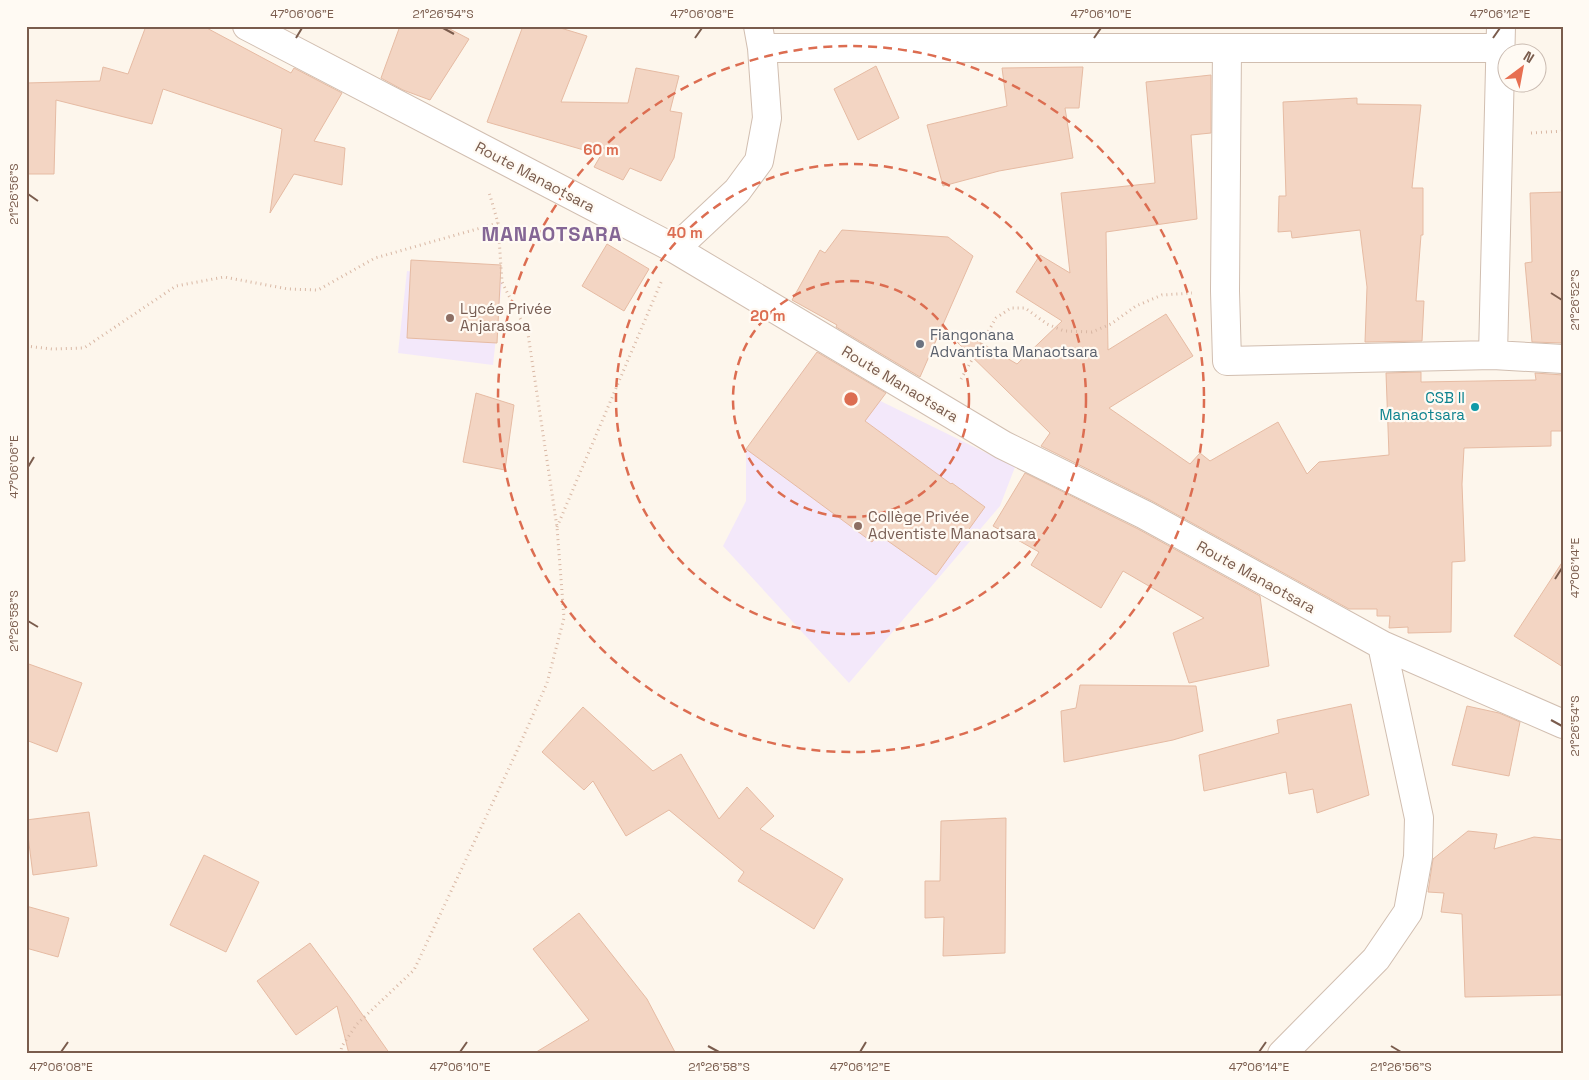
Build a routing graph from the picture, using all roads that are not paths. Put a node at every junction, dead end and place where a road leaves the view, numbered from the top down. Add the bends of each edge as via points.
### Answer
1 (247, 26) edge
2 (760, 37) edge
3 (1501, 37) edge
4 (1228, 48) junction
5 (675, 249) junction
6 (1493, 355) junction
7 (1563, 359) edge
8 (1382, 645) junction
9 (1563, 724) edge
10 (1282, 1054) edge

1 - 5 street, Route Manaotsara
2 - 4 street
2 - 5 street via 767,118 759,161 737,192
3 - 4 street
3 - 6 street
4 - 6 street via 1227,361
5 - 8 street, Route Manaotsara via 1002,445 1145,515
6 - 7 street
8 - 9 street, Route Manaotsara
8 - 10 street via 1418,818 1418,857 1408,912 1376,959

